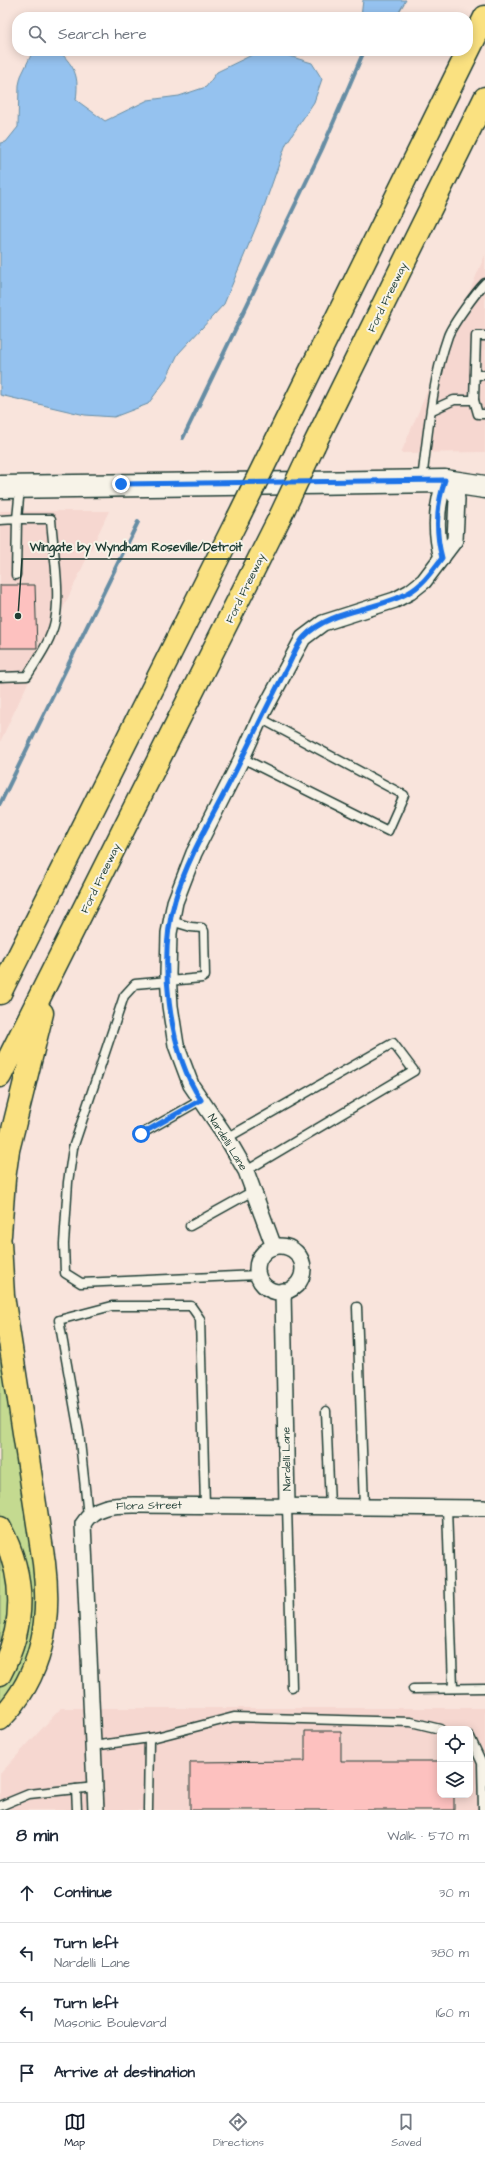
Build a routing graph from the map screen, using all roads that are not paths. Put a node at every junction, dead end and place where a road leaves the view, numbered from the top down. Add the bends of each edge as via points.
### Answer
1 (485, 17) edge
2 (473, 41) edge
3 (466, 56) edge
4 (485, 98) edge
5 (485, 283) edge
6 (485, 336) edge
7 (475, 375) junction
8 (485, 375) edge
9 (474, 400) junction
10 (432, 410) junction
11 (485, 414) edge
12 (485, 471) edge
13 (445, 480) junction
14 (422, 481) junction
15 (10, 487) edge
16 (485, 487) edge
17 (17, 519) junction
18 (0, 520) edge
19 (16, 575) dead end
20 (0, 677) edge
21 (260, 718) junction
22 (242, 758) junction
23 (171, 921) junction
24 (51, 976) junction
25 (168, 981) junction
26 (0, 993) edge
27 (0, 1076) edge
28 (201, 1100) junction
29 (141, 1134) dead end
30 (227, 1138) junction
31 (246, 1171) junction
32 (253, 1191) junction
33 (190, 1226) dead end
34 (0, 1235) edge
35 (0, 1243) edge
36 (274, 1247) junction
37 (258, 1275) junction
38 (283, 1291) junction
39 (357, 1307) dead end
40 (326, 1412) dead end
41 (205, 1505) junction
42 (287, 1506) junction
43 (330, 1506) junction
44 (364, 1506) junction
45 (447, 1507) junction
46 (484, 1508) dead end
47 (88, 1516) junction
48 (0, 1528) edge
49 (0, 1674) edge
50 (292, 1687) dead end
51 (453, 1688) junction
52 (485, 1688) edge
53 (413, 1689) dead end
54 (0, 1719) edge
55 (437, 1728) edge
56 (149, 1738) junction
57 (473, 1744) edge
58 (93, 1746) junction
59 (95, 1786) junction
60 (76, 1788) junction
61 (0, 1806) edge
62 (77, 1810) edge
63 (96, 1810) edge
64 (148, 1810) edge
65 (483, 1810) edge

1 - 2 highway, bridge
3 - 26 highway, bridge
4 - 24 highway, Ford Freeway, bridge
5 - 10 lane via 449,334
6 - 7 lane via 476,336
7 - 8 lane
7 - 9 lane
9 - 10 lane via 454,400
9 - 11 lane via 478,414
10 - 14 lane
12 - 13 main road
13 - 14 main road
13 - 16 main road
13 - 21 street, Nardelli Lane via 439,498 437,532 442,558 424,581 410,592 395,600 323,623 312,629 303,638
14 - 15 main road
15 - 17 lane
17 - 18 lane
17 - 19 lane
17 - 20 lane via 51,519 56,588 55,622 42,653 27,676
21 - 22 street, Nardelli Lane
21 - 22 lane via 404,795 388,831
22 - 23 street, Nardelli Lane via 194,853 174,902
23 - 25 street, Nardelli Lane
23 - 25 lane via 202,928 204,931 205,976
24 - 27 highway, Ford Freeway
24 - 34 highway via 8,1150
25 - 28 street, Nardelli Lane via 176,1045 191,1085
25 - 37 lane via 135,984 124,996 73,1148 64,1244 65,1273 81,1283
28 - 29 lane
28 - 30 street, Nardelli Lane
30 - 31 street, Nardelli Lane
30 - 31 lane via 394,1043 414,1071
31 - 32 street, Nardelli Lane
32 - 33 lane
32 - 36 street, Nardelli Lane
35 - 54 highway via 3,1296 48,1602 46,1628 37,1660 20,1694
36 - 37 street via 260,1258 257,1266
36 - 38 street via 292,1249 302,1264 299,1282
37 - 38 street via 267,1288
38 - 42 street, Nardelli Lane
39 - 44 lane
40 - 43 lane
41 - 42 street, Flora Street
41 - 47 street, Flora Street via 115,1505 96,1510
41 - 47 lane via 200,1319 191,1306 112,1306 59,1320 79,1432
42 - 43 street, Flora Street
42 - 50 lane
43 - 44 street, Flora Street
44 - 45 street, Flora Street
45 - 46 street, Flora Street
45 - 51 lane
47 - 58 street via 83,1524
48 - 49 highway via 14,1561 19,1580 20,1603 15,1642
51 - 52 lane
51 - 53 lane
55 - 56 lane via 411,1722 234,1717
56 - 58 lane
56 - 64 lane
57 - 65 lane via 482,1763
58 - 59 street
59 - 60 lane
59 - 63 street
60 - 61 lane via 29,1794
60 - 62 lane

